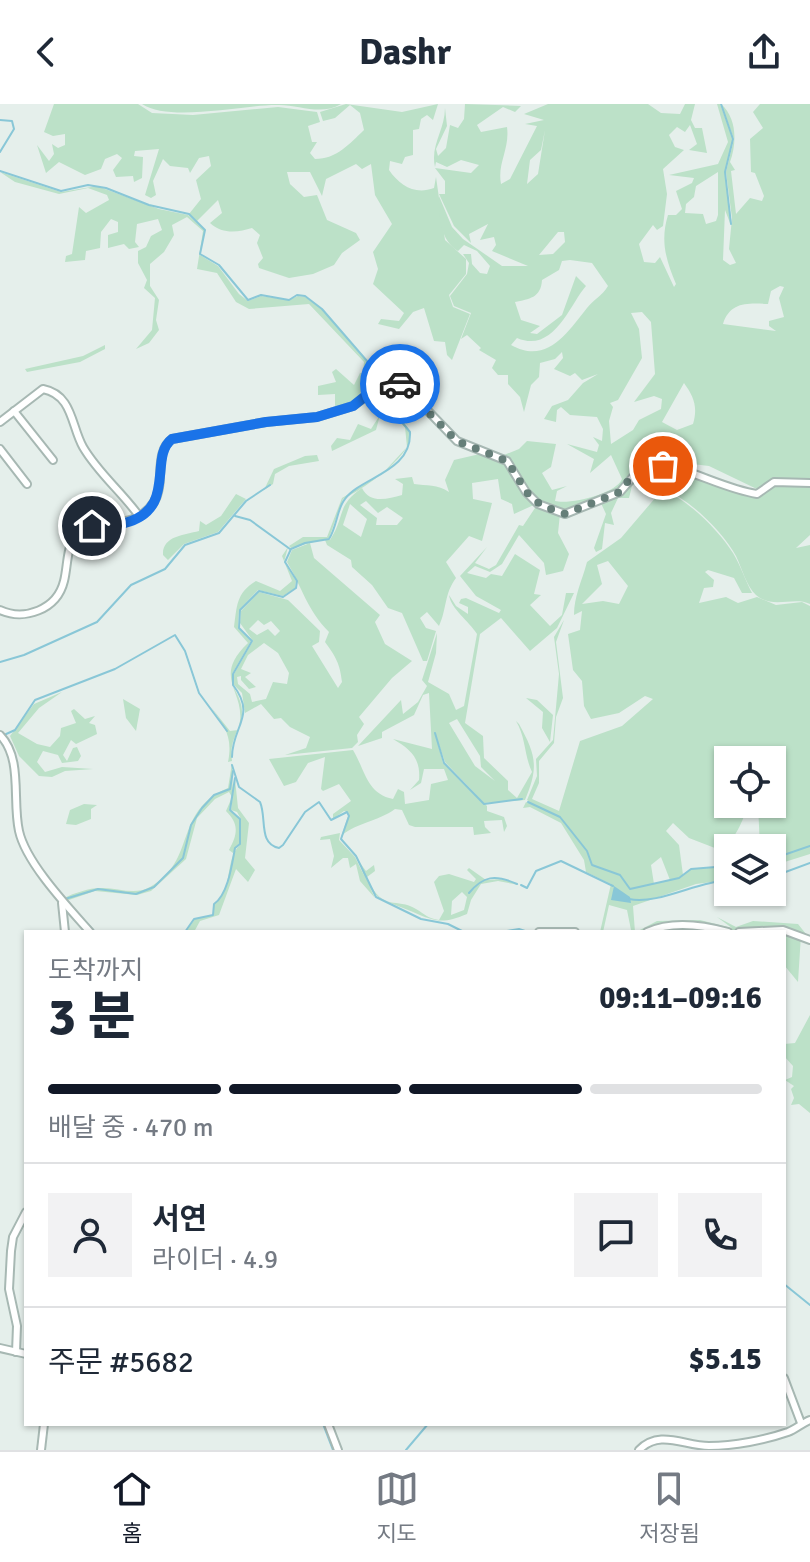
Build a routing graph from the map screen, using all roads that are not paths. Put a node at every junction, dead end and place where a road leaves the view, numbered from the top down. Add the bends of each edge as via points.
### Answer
1 (14, 411) junction
2 (0, 422) edge
3 (0, 449) edge
4 (53, 460) dead end
5 (810, 483) edge
6 (27, 484) dead end
7 (139, 516) junction
8 (0, 610) edge
9 (0, 735) edge
10 (57, 893) junction
11 (65, 930) edge
12 (88, 930) edge
13 (653, 930) edge
14 (721, 930) edge
15 (786, 931) edge
16 (810, 940) edge
17 (24, 1216) edge
18 (0, 1348) edge
19 (16, 1352) junction
20 (24, 1354) edge
21 (786, 1383) edge
22 (810, 1420) edge
23 (801, 1423) junction
24 (44, 1426) edge
25 (329, 1426) edge
26 (41, 1450) edge
27 (338, 1450) edge
28 (639, 1450) edge

1 - 2 street
1 - 4 street
1 - 7 street via 43,389 59,396 72,413 71,427 83,448
3 - 6 street
5 - 7 street via 774,482 757,494 645,463 620,492 565,514 538,504 507,461 457,441 402,384 388,380 353,406 317,417 172,439 163,448 160,489
7 - 8 street via 122,524 86,527 77,534 64,584 44,607 23,616
9 - 10 street via 12,755 23,842
10 - 11 street
10 - 12 street
13 - 14 street via 705,925
15 - 16 street
17 - 19 street via 11,1251
18 - 19 street
19 - 20 street
21 - 23 street
22 - 23 street
23 - 28 street via 789,1432 742,1443 703,1446 666,1439
24 - 26 street
25 - 27 street

